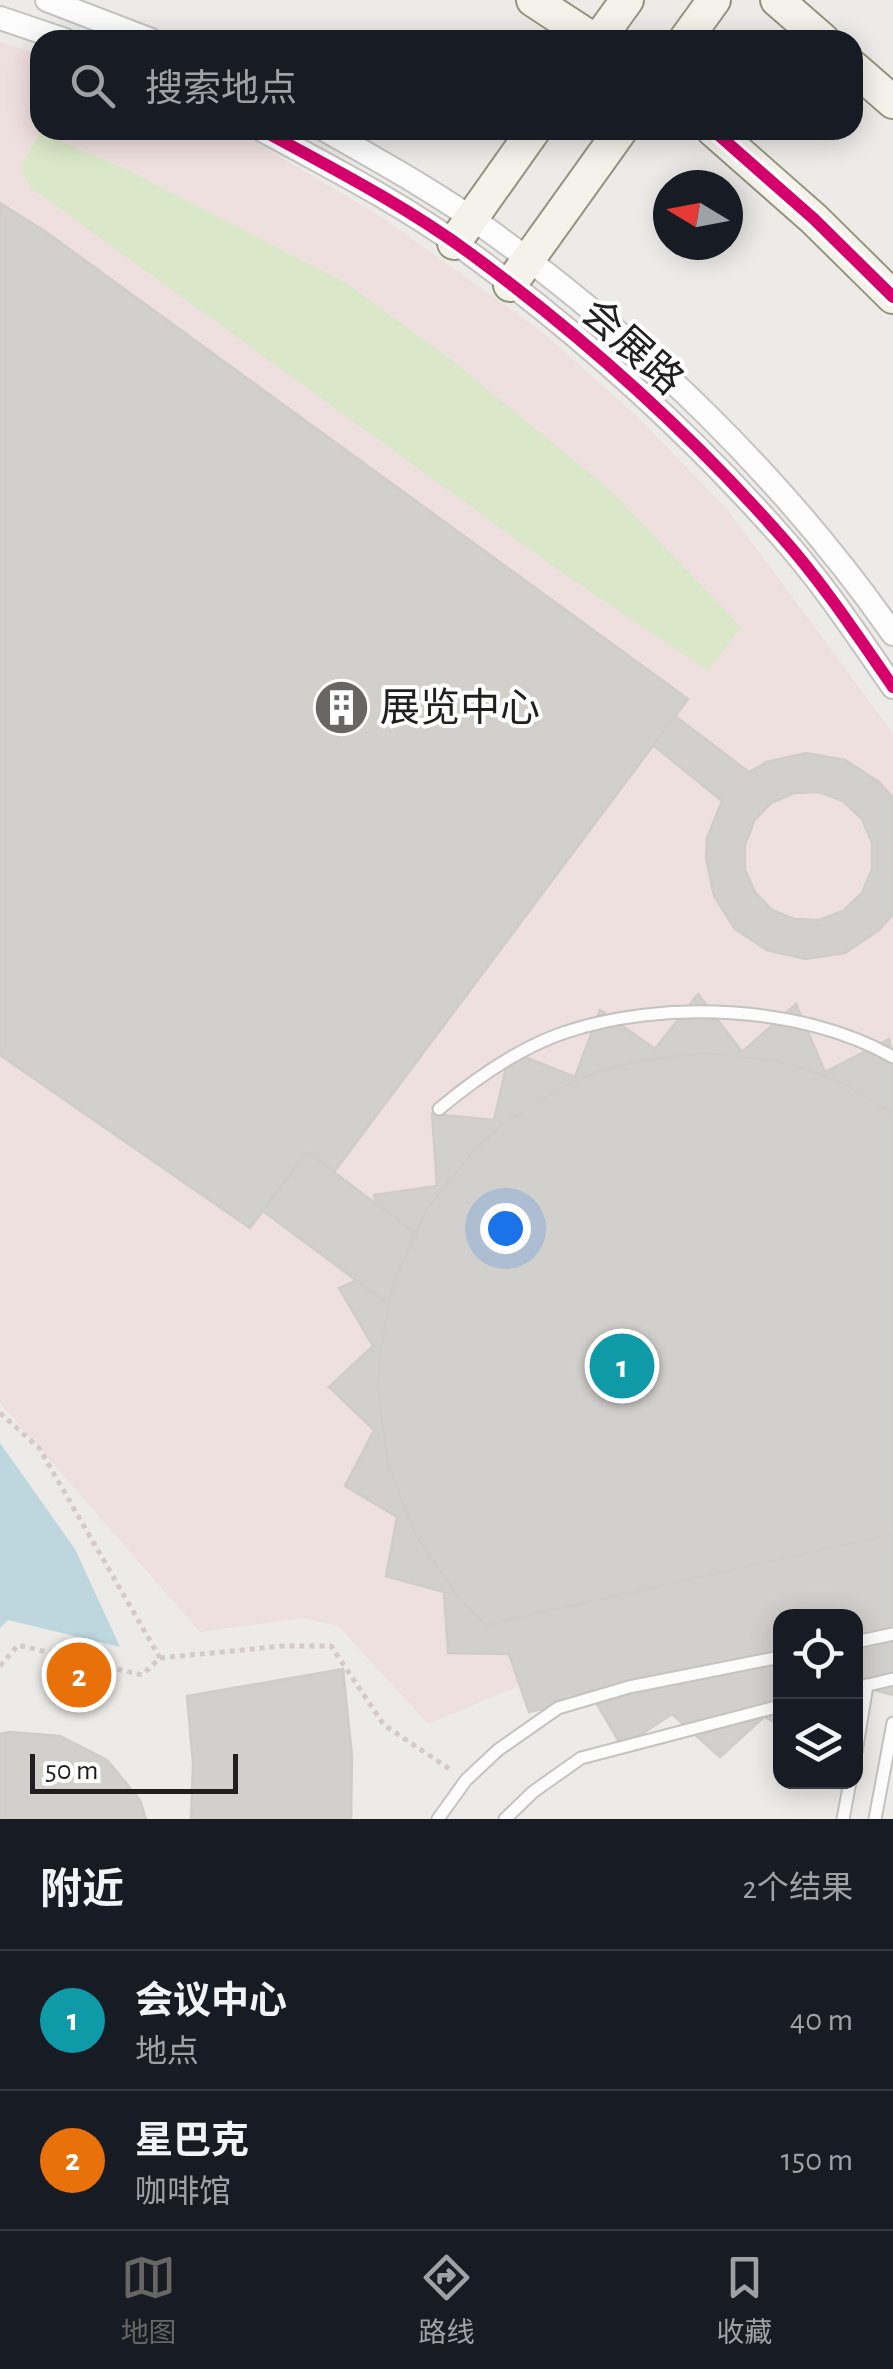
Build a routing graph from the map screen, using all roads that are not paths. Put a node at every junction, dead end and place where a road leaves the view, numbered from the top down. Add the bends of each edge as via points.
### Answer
1 (48, 0) edge
2 (534, 0) edge
3 (627, 0) edge
4 (714, 0) edge
5 (777, 0) edge
6 (0, 18) edge
7 (35, 30) edge
8 (125, 30) edge
9 (580, 30) edge
10 (604, 30) edge
11 (692, 30) edge
12 (812, 30) edge
13 (863, 76) edge
14 (893, 102) edge
15 (280, 140) edge
16 (339, 140) edge
17 (527, 140) edge
18 (614, 140) edge
19 (724, 140) edge
20 (462, 231) junction
21 (519, 273) junction
22 (893, 296) edge
23 (893, 634) edge
24 (893, 688) edge
25 (893, 1056) edge
26 (439, 1109) dead end
27 (893, 1634) edge
28 (863, 1640) edge
29 (773, 1658) edge
30 (893, 1679) edge
31 (863, 1686) edge
32 (773, 1708) edge
33 (893, 1723) edge
34 (891, 1741) edge
35 (849, 1789) edge
36 (438, 1819) edge
37 (504, 1819) edge
38 (843, 1819) edge
39 (876, 1819) edge

1 - 8 street
2 - 9 street
3 - 10 street
4 - 11 street
5 - 12 street
6 - 7 street
13 - 14 street
15 - 20 street, 会展路
16 - 20 street, 会展路
17 - 20 street
18 - 21 street
19 - 22 street
20 - 21 street, 会展路
21 - 23 street, 会展路 via 636,350 750,460 804,517
21 - 24 street, 会展路 via 794,552
25 - 26 lane via 864,1040 782,1016 633,1018 563,1033 483,1072
27 - 28 lane
29 - 36 lane via 558,1708 498,1750
30 - 31 lane
32 - 37 lane via 580,1758
33 - 34 lane
34 - 39 lane
35 - 38 lane

